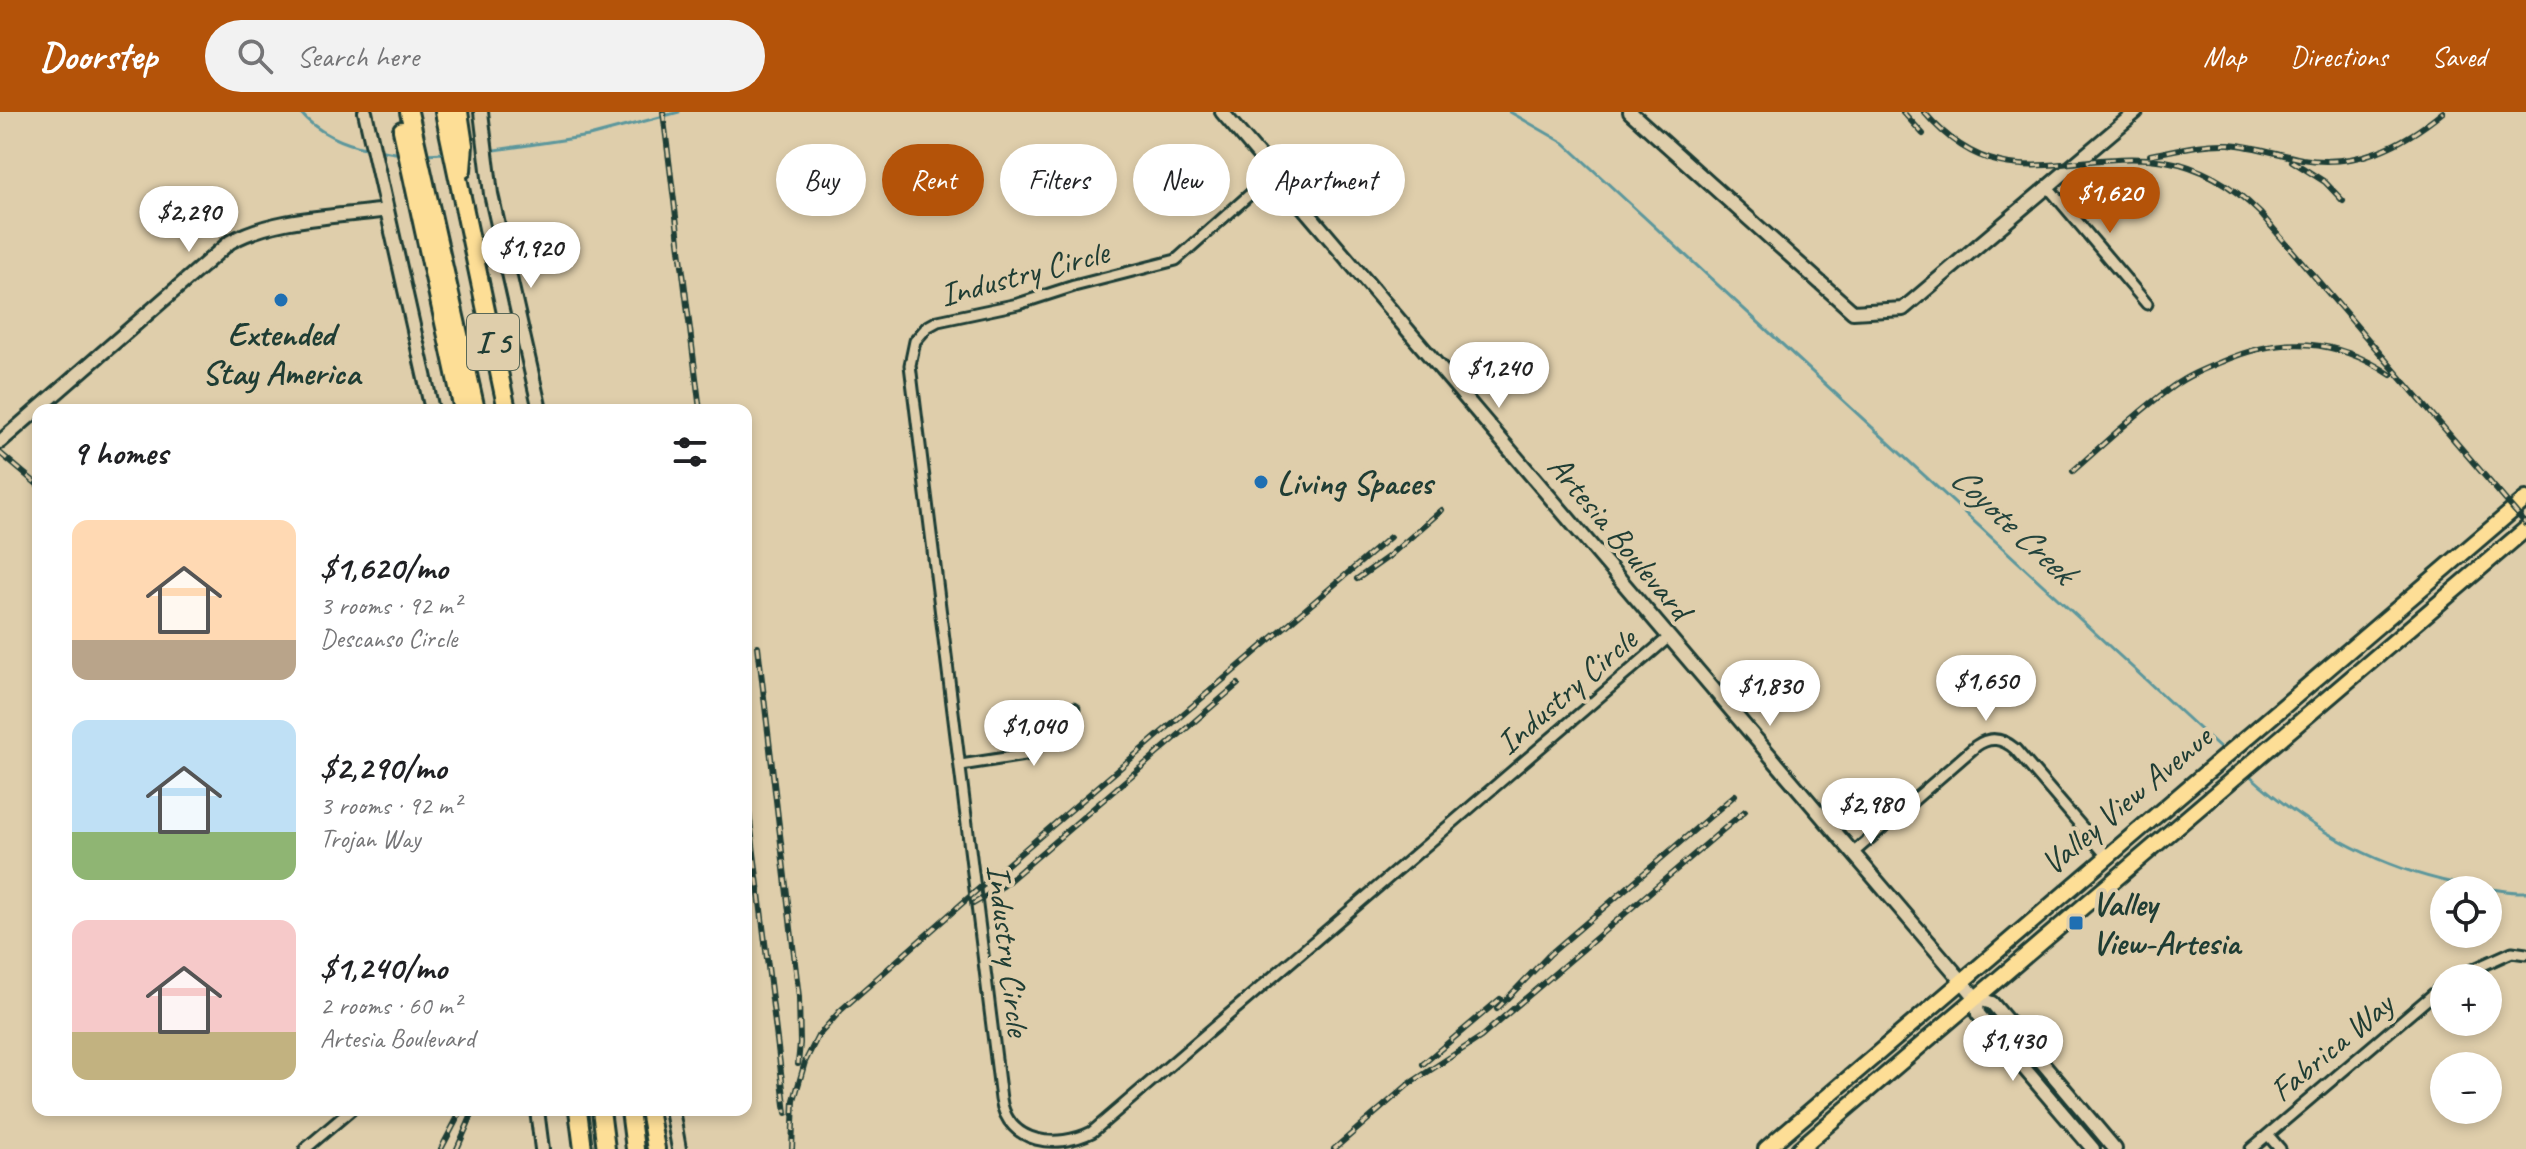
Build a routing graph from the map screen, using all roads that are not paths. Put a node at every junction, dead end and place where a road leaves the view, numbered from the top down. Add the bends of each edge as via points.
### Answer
1 (365, 112) edge
2 (481, 112) edge
3 (1222, 112) edge
4 (1630, 112) edge
5 (2136, 112) edge
6 (452, 115) edge
7 (405, 118) edge
8 (1249, 144) edge
9 (2048, 187) junction
10 (1246, 198) edge
11 (424, 206) junction
12 (387, 210) junction
13 (1310, 216) edge
14 (2147, 304) dead end
15 (44, 404) edge
16 (431, 404) edge
17 (462, 404) edge
18 (474, 404) edge
19 (506, 404) edge
20 (539, 404) edge
21 (32, 414) edge
22 (0, 442) edge
23 (2526, 499) edge
24 (2526, 529) edge
25 (1669, 637) junction
26 (1074, 708) dead end
27 (961, 765) junction
28 (1853, 853) junction
29 (2107, 856) junction
30 (2526, 954) edge
31 (2485, 964) edge
32 (1962, 981) junction
33 (2430, 997) edge
34 (1976, 998) junction
35 (1816, 1106) junction
36 (344, 1116) edge
37 (538, 1116) edge
38 (579, 1116) edge
39 (602, 1116) edge
40 (631, 1116) edge
41 (650, 1116) edge
42 (673, 1116) edge
43 (1830, 1122) junction
44 (2268, 1135) junction
45 (305, 1149) edge
46 (542, 1149) edge
47 (583, 1149) edge
48 (606, 1149) edge
49 (635, 1149) edge
50 (656, 1149) edge
51 (679, 1149) edge
52 (1766, 1149) edge
53 (1799, 1149) edge
54 (2093, 1149) edge
55 (2115, 1149) edge
56 (2251, 1149) edge
57 (2280, 1149) edge

1 - 12 street
2 - 20 street via 489,176
3 - 8 street, Artesia Boulevard
4 - 9 street via 1853,312 1903,309
5 - 9 street
6 - 19 highway, I 5 via 464,145 461,185
7 - 11 highway, I 5
9 - 14 street
10 - 27 street, Industry Circle via 1176,260 938,321 915,341 910,365
11 - 17 highway, I 5
11 - 18 highway
12 - 15 street via 273,224 230,242
12 - 16 street
13 - 25 street, Artesia Boulevard
21 - 22 street
23 - 29 main road, Valley View Avenue
24 - 34 main road, Valley View Avenue
25 - 27 street, Industry Circle via 1092,1132 1062,1146 1024,1136 1002,1106
25 - 28 street, Artesia Boulevard
26 - 27 street via 1029,753
28 - 29 street via 1976,746 1999,739 2015,749
28 - 32 street, Artesia Boulevard
29 - 32 main road, Valley View Avenue
30 - 31 street via 2512,952
32 - 34 street, Artesia Boulevard
32 - 35 main road, Valley View Avenue
33 - 44 street, Fabrica Way
34 - 43 main road, Valley View Avenue
34 - 54 street, Artesia Boulevard via 1978,1014
34 - 55 street, Artesia Boulevard via 1992,1003
35 - 43 main road
35 - 52 main road, Valley View Avenue
36 - 45 street
37 - 46 street
38 - 47 highway
39 - 48 highway
40 - 49 highway
41 - 50 highway
42 - 51 street
43 - 53 main road, Valley View Avenue
44 - 56 street, Fabrica Way
44 - 57 street

